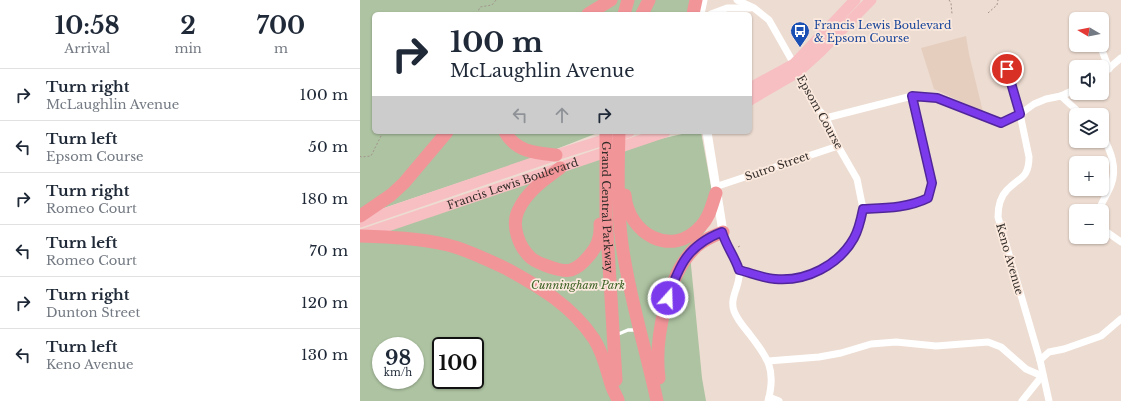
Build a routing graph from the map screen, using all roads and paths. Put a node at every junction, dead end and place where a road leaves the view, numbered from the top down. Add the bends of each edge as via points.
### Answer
1 (496, 0) edge
2 (611, 0) edge
3 (628, 0) edge
4 (642, 0) edge
5 (649, 0) edge
6 (696, 0) edge
7 (703, 0) edge
8 (737, 0) edge
9 (855, 0) edge
10 (871, 0) edge
11 (949, 0) edge
12 (998, 0) edge
13 (754, 8) junction
14 (478, 12) edge
15 (591, 12) edge
16 (625, 12) edge
17 (638, 12) edge
18 (643, 12) edge
19 (693, 12) edge
20 (700, 12) edge
21 (716, 12) edge
22 (988, 13) dead end
23 (952, 14) dead end
24 (1004, 56) dead end
25 (1121, 58) edge
26 (796, 68) junction
27 (1109, 69) edge
28 (752, 87) edge
29 (1069, 92) edge
30 (912, 96) junction
31 (1060, 96) junction
32 (752, 99) edge
33 (1074, 108) edge
34 (1020, 114) junction
35 (826, 118) junction
36 (382, 134) edge
37 (445, 134) edge
38 (506, 134) edge
39 (606, 134) edge
40 (620, 134) edge
41 (624, 134) edge
42 (658, 134) edge
43 (707, 134) edge
44 (838, 146) junction
45 (1109, 148) edge
46 (360, 156) edge
47 (558, 161) junction
48 (614, 164) junction
49 (716, 190) junction
50 (1102, 204) edge
51 (863, 209) junction
52 (360, 216) edge
53 (360, 222) edge
54 (722, 232) junction
55 (1109, 234) edge
56 (360, 236) edge
57 (1121, 242) edge
58 (739, 270) junction
59 (1121, 319) edge
60 (640, 330) junction
61 (613, 337) junction
62 (1040, 360) junction
63 (768, 361) junction
64 (1042, 376) junction
65 (768, 399) edge
66 (620, 401) edge
67 (657, 401) edge
68 (664, 401) edge
69 (779, 401) edge
70 (1022, 401) edge
71 (1049, 401) edge

1 - 14 path via 492,5 480,7
2 - 15 highway
3 - 16 highway
4 - 17 highway
5 - 18 highway
6 - 19 highway
7 - 20 street
8 - 13 street, Epsom Course
9 - 26 main road
10 - 26 main road via 820,52
11 - 23 path
12 - 22 path via 997,5
13 - 21 street via 727,8
13 - 26 street, Epsom Course via 769,20
24 - 34 street, Keno Avenue
25 - 27 street
26 - 28 main road
26 - 32 main road
26 - 35 street, Epsom Course via 813,103
29 - 31 street
30 - 34 street via 937,98 1001,123
30 - 35 street
30 - 51 street via 932,183 928,198 909,205
31 - 33 street
31 - 34 street via 1040,101
34 - 62 street, Keno Avenue via 1029,163 1025,175 1002,197 998,217
35 - 44 street, Epsom Course
36 - 46 path via 370,156
37 - 52 highway via 401,186
38 - 47 highway via 512,142 526,150
39 - 48 highway, Grand Central Parkway
40 - 48 highway
41 - 47 main road, Francis Lewis Boulevard
42 - 47 main road, Francis Lewis Boulevard
43 - 49 street
44 - 49 street, Sutro Street
44 - 51 street, Epsom Course via 857,178
45 - 50 street via 1112,155 1112,184
47 - 48 highway via 517,212 516,222 522,247 532,259 558,270 571,270 584,262 597,245 600,205
47 - 53 main road, Francis Lewis Boulevard
47 - 56 main road, Francis Lewis Boulevard
48 - 49 highway via 633,221 656,239 674,240 692,234 708,217
48 - 60 highway, Grand Central Parkway via 622,244
48 - 61 highway, Grand Central Parkway via 606,215
49 - 54 street
51 - 58 street, Epsom Course via 858,230 849,245 832,263 819,270 798,277 780,279
54 - 58 street
54 - 68 highway via 701,242 691,251 679,271 670,294 661,325 658,349
55 - 57 street
56 - 66 highway via 416,240 459,248 493,262 546,291 570,310 593,338
58 - 63 street via 739,280 732,301 733,309
59 - 62 street via 1101,336 1049,352
60 - 61 lane via 628,330
60 - 67 highway, Grand Central Parkway
61 - 66 highway, Grand Central Parkway
62 - 64 street, Keno Avenue
63 - 64 street via 819,357 871,344 896,342 936,346 988,342 1001,347 1026,369
63 - 65 street via 772,380
64 - 70 street
64 - 71 street, Keno Avenue
65 - 69 street

